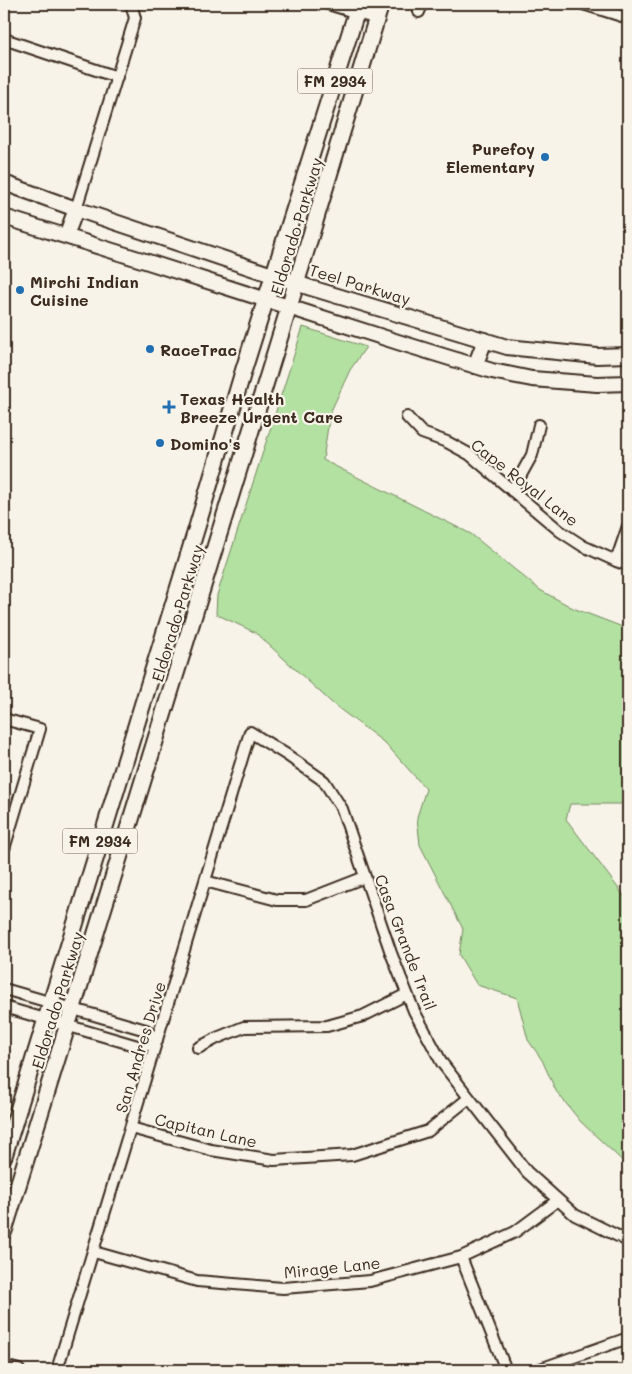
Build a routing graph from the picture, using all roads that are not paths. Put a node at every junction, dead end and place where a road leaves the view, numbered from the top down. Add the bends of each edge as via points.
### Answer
1 (131, 4) edge
2 (328, 4) edge
3 (381, 4) edge
4 (589, 5) edge
5 (358, 8) edge
6 (628, 18) edge
7 (377, 19) junction
8 (4, 38) edge
9 (117, 77) junction
10 (4, 183) edge
11 (76, 209) junction
12 (4, 217) edge
13 (66, 236) junction
14 (274, 275) junction
15 (297, 283) junction
16 (266, 300) junction
17 (289, 307) junction
18 (485, 340) junction
19 (628, 355) edge
20 (475, 366) junction
21 (628, 383) edge
22 (407, 417) dead end
23 (539, 425) dead end
24 (512, 491) junction
25 (628, 526) edge
26 (197, 527) junction
27 (220, 534) junction
28 (616, 561) junction
29 (628, 565) edge
30 (4, 718) edge
31 (250, 732) joint
32 (4, 849) edge
33 (365, 877) junction
34 (205, 881) junction
35 (4, 989) edge
36 (407, 994) junction
37 (51, 1003) junction
38 (4, 1007) edge
39 (73, 1008) junction
40 (46, 1019) junction
41 (67, 1025) junction
42 (157, 1041) junction
43 (198, 1048) dead end
44 (470, 1098) junction
45 (131, 1128) junction
46 (4, 1156) edge
47 (558, 1200) junction
48 (4, 1231) edge
49 (628, 1241) edge
50 (94, 1252) junction
51 (461, 1257) junction
52 (628, 1338) edge
53 (4, 1366) edge
54 (19, 1370) edge
55 (57, 1370) edge
56 (506, 1370) edge
57 (537, 1370) edge

1 - 9 street via 136,18
2 - 5 street
3 - 7 main road, Eldorado Parkway / FM 2934
4 - 6 street
5 - 7 street
5 - 14 main road, Eldorado Parkway / FM 2934
7 - 15 main road, Eldorado Parkway / FM 2934
8 - 9 street
9 - 11 street
10 - 11 main road, Teel Parkway
11 - 13 main road
11 - 14 main road, Teel Parkway
12 - 13 main road
13 - 16 main road
14 - 15 main road, Teel Parkway
14 - 16 main road, Eldorado Parkway / FM 2934
15 - 17 main road, Eldorado Parkway / FM 2934
15 - 18 main road, Teel Parkway
16 - 17 main road
16 - 26 main road, Eldorado Parkway / FM 2934
17 - 20 main road
17 - 27 main road, Eldorado Parkway / FM 2934
18 - 19 main road, Teel Parkway via 525,349 597,356
18 - 20 main road
20 - 21 main road via 532,379
22 - 24 street, Cape Royal Lane via 422,433 469,454
23 - 24 street via 532,455
24 - 28 street, Cape Royal Lane via 560,531
25 - 28 street
26 - 27 main road
26 - 37 main road, Eldorado Parkway / FM 2934
27 - 39 main road, Eldorado Parkway / FM 2934
28 - 29 street, Cape Royal Lane
30 - 32 street via 40,729
31 - 33 street, Casa Grande Trail via 324,781 342,809
31 - 34 street, San Andres Drive
33 - 34 street via 306,900 277,900
33 - 36 street, Casa Grande Trail
34 - 42 street, San Andres Drive
35 - 37 street
36 - 43 street via 363,1016 328,1026 244,1027
36 - 44 street, Casa Grande Trail via 442,1062
37 - 39 street
37 - 40 main road, Eldorado Parkway / FM 2934
38 - 40 street
39 - 41 main road, Eldorado Parkway / FM 2934
39 - 42 street via 146,1030
40 - 41 street
40 - 46 main road, Eldorado Parkway / FM 2934
41 - 42 street via 141,1047
41 - 48 main road, Eldorado Parkway / FM 2934
42 - 45 street, San Andres Drive
44 - 45 street, Capitan Lane via 428,1131 352,1155 274,1160 211,1150
44 - 47 street, Casa Grande Trail via 527,1172
45 - 50 street, San Andres Drive
47 - 49 street, Casa Grande Trail via 575,1215
47 - 51 street, Mirage Lane via 515,1232
50 - 51 street, Mirage Lane via 197,1281 283,1288 370,1282
50 - 55 street, San Andres Drive
51 - 56 street
52 - 57 street
53 - 54 street

